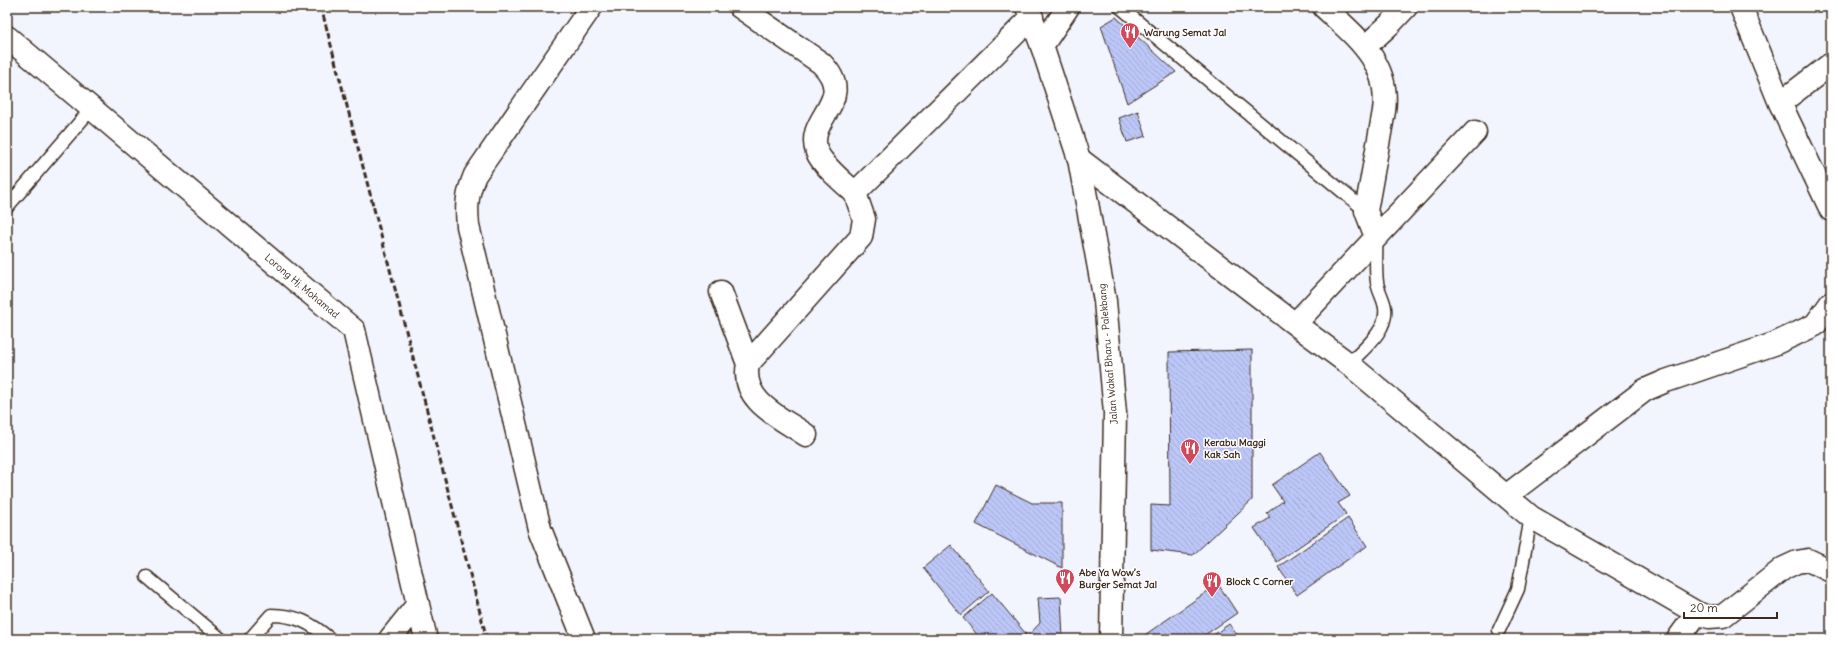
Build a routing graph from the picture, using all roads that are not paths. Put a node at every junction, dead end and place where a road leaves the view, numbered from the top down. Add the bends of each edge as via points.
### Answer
1 (591, 7) edge
2 (740, 7) edge
3 (1068, 7) edge
4 (1120, 7) edge
5 (1324, 7) edge
6 (1406, 7) edge
7 (1741, 7) edge
8 (1029, 12) edge
9 (7, 37) edge
10 (1042, 46) junction
11 (1366, 46) junction
12 (1831, 64) edge
13 (1780, 103) junction
14 (92, 108) junction
15 (1475, 132) dead end
16 (1079, 159) junction
17 (855, 193) junction
18 (7, 207) edge
19 (1831, 210) edge
20 (1366, 211) junction
21 (1376, 237) junction
22 (721, 292) dead end
23 (1831, 303) edge
24 (1294, 324) junction
25 (748, 364) junction
26 (1349, 364) junction
27 (806, 435) dead end
28 (1506, 496) junction
29 (1531, 517) junction
30 (1831, 571) edge
31 (147, 577) dead end
32 (418, 604) junction
33 (1697, 613) junction
34 (1499, 630) dead end
35 (221, 639) edge
36 (250, 639) edge
37 (330, 639) edge
38 (390, 639) edge
39 (426, 639) edge
40 (584, 639) edge
41 (1111, 639) edge
42 (1678, 639) edge

1 - 40 street via 475,175 468,191 466,209 540,528
2 - 17 street via 821,63 830,72 834,96 816,133 815,144 824,163
3 - 10 street
4 - 20 lane
5 - 11 street
6 - 11 street
7 - 13 street
8 - 10 street, Jalan Wakaf Bharu - Palekbang
8 - 17 street
9 - 14 street, Lorong Hj. Mohamad
10 - 16 street, Jalan Wakaf Bharu - Palekbang
11 - 20 street via 1381,75 1386,99
12 - 13 street
13 - 19 street
14 - 18 lane
14 - 32 street, Lorong Hj. Mohamad via 354,330
15 - 21 street
16 - 24 street
16 - 41 street, Jalan Wakaf Bharu - Palekbang via 1106,301 1115,413
17 - 25 street via 864,219 861,237
20 - 21 street
21 - 24 street
21 - 26 lane via 1377,283 1385,309 1384,318 1376,335
22 - 25 street
23 - 28 street via 1815,325 1774,344 1645,390
24 - 26 street
25 - 27 street via 746,377 752,395
26 - 28 street
28 - 29 street
29 - 33 street
29 - 34 lane via 1518,589
30 - 33 street via 1808,560 1797,562 1784,568 1723,616 1709,617
31 - 35 lane
32 - 38 street
32 - 39 street, Lorong Hj. Mohamad
33 - 42 street
36 - 37 lane via 271,615 289,615 316,627

